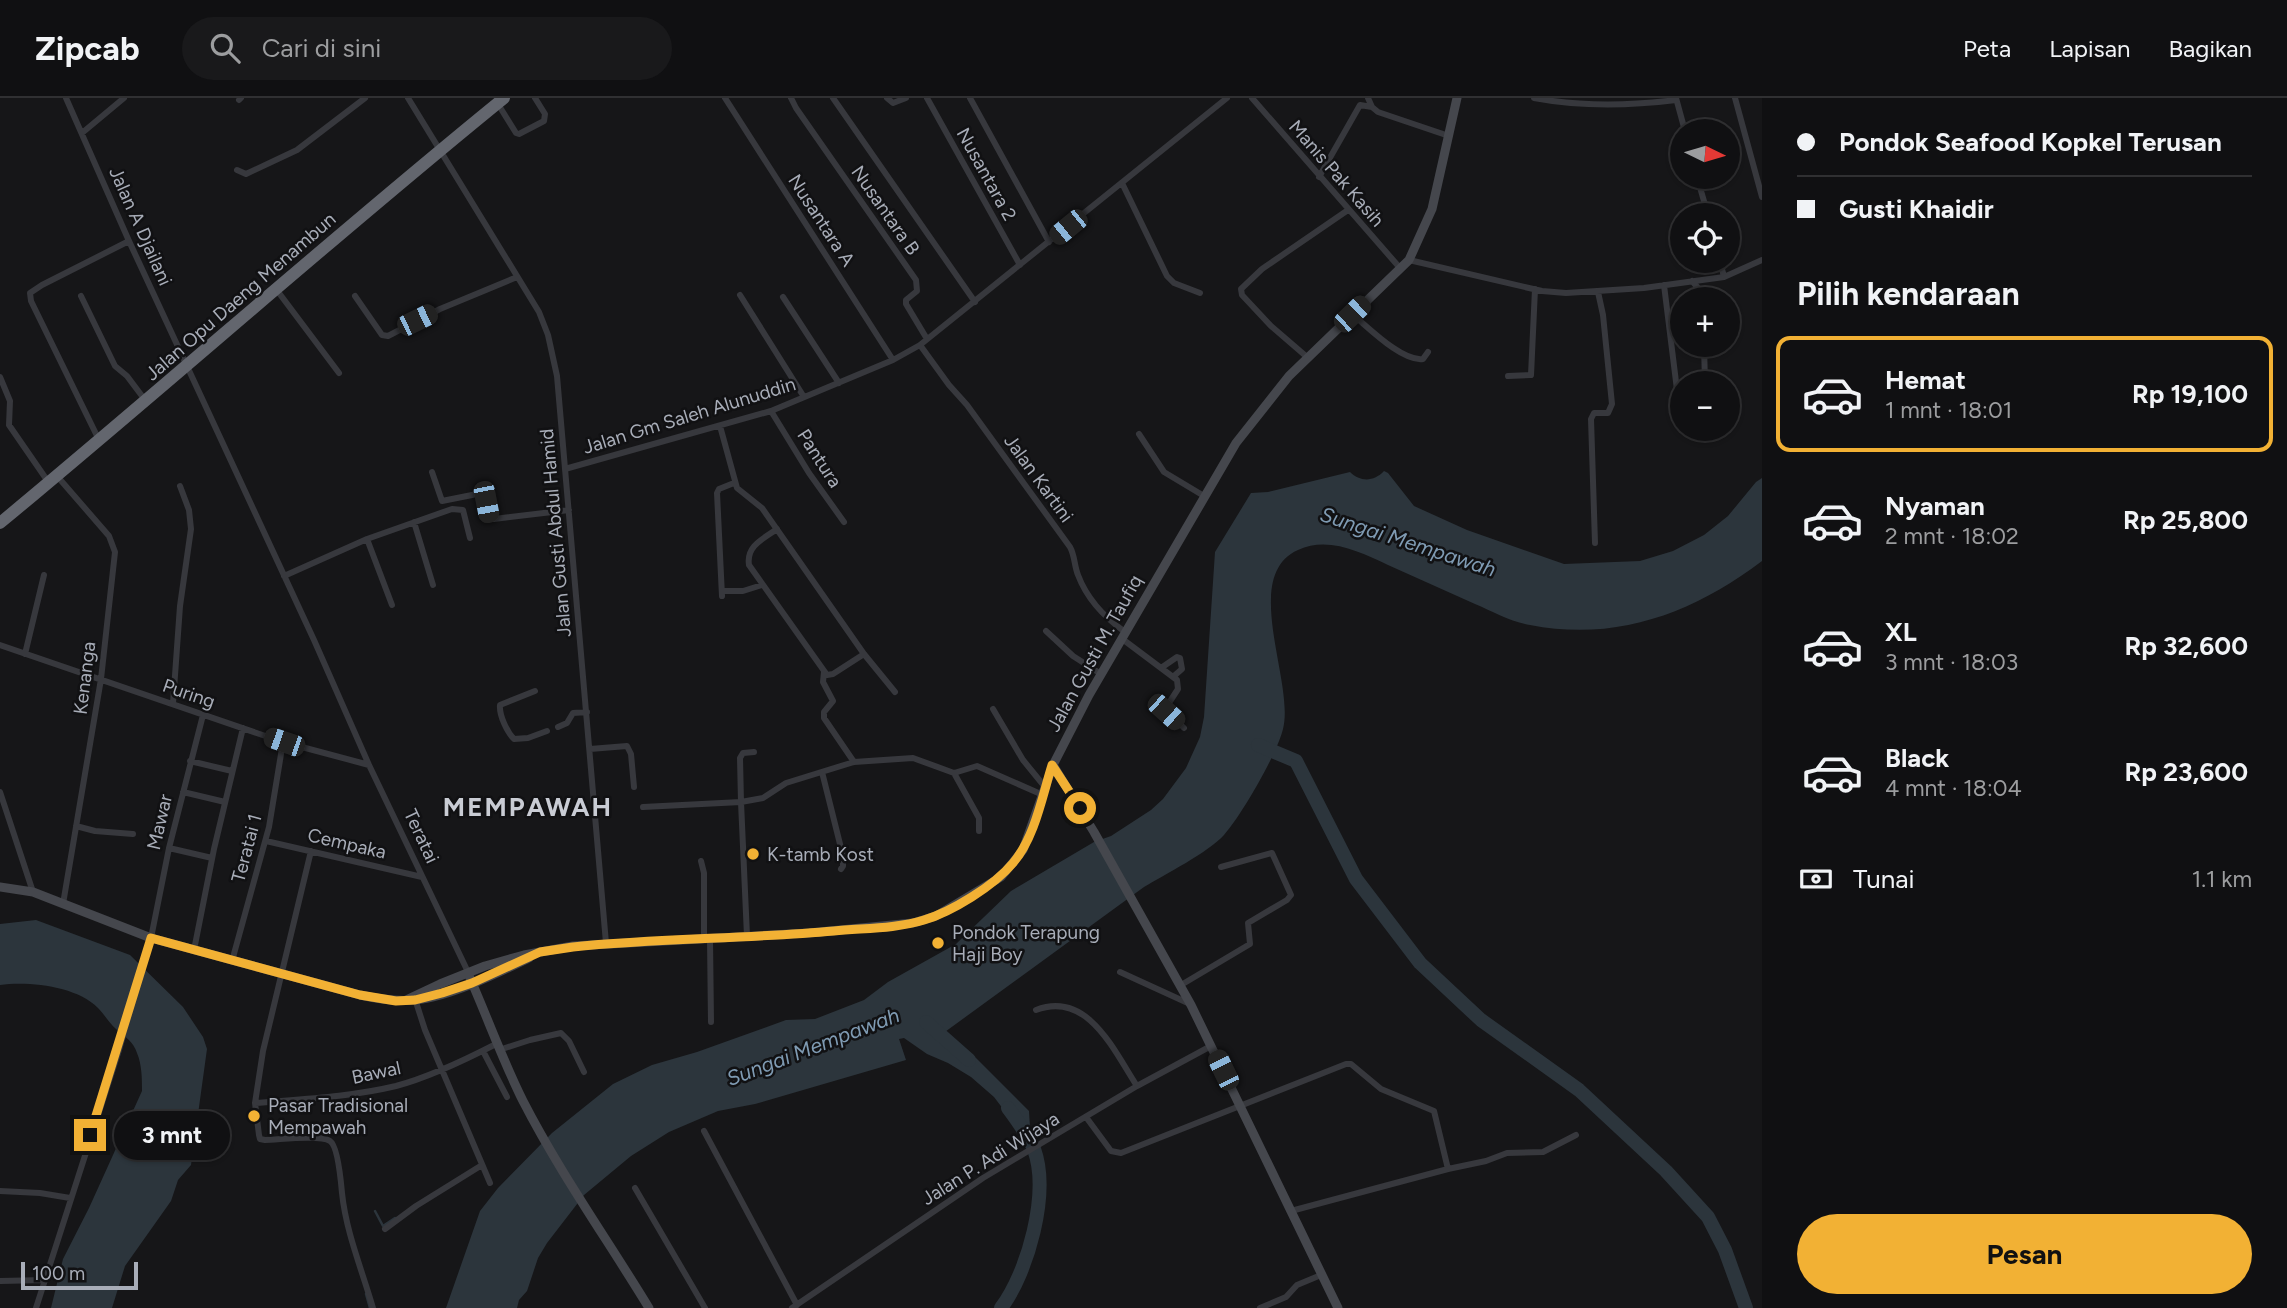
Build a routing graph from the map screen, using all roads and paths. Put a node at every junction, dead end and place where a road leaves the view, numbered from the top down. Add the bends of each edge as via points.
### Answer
1 (66, 98) edge
2 (124, 98) edge
3 (365, 98) edge
4 (408, 98) edge
5 (535, 98) edge
6 (725, 98) edge
7 (791, 98) edge
8 (833, 98) edge
9 (887, 98) edge
10 (906, 98) edge
11 (927, 98) edge
12 (982, 98) edge
13 (1227, 98) edge
14 (1252, 98) edge
15 (1368, 98) edge
16 (1457, 98) edge
17 (1534, 98) edge
18 (1735, 98) edge
19 (1676, 99) edge
20 (971, 100) edge
21 (501, 101) edge
22 (1372, 107) junction
23 (1682, 119) edge
24 (82, 133) junction
25 (1449, 136) junction
26 (439, 150) junction
27 (237, 170) dead end
28 (1319, 177) junction
29 (1122, 183) junction
30 (1762, 197) edge
31 (1348, 210) junction
32 (129, 241) junction
33 (1049, 242) junction
34 (1409, 260) junction
35 (1762, 260) edge
36 (1020, 265) junction
37 (1400, 268) junction
38 (1723, 273) edge
39 (517, 277) junction
40 (1724, 277) junction
41 (1692, 281) junction
42 (1664, 285) junction
43 (1697, 287) edge
44 (276, 289) junction
45 (1535, 289) junction
46 (1598, 292) junction
47 (1200, 293) dead end
48 (740, 295) dead end
49 (81, 296) dead end
50 (355, 296) dead end
51 (783, 297) dead end
52 (975, 302) junction
53 (1352, 314) junction
54 (927, 339) junction
55 (920, 345) junction
56 (1428, 352) dead end
57 (1307, 357) junction
58 (892, 360) junction
59 (188, 366) junction
60 (1675, 371) edge
61 (339, 373) dead end
62 (1508, 376) dead end
63 (0, 377) edge
64 (839, 383) junction
65 (804, 397) junction
66 (146, 401) junction
67 (771, 411) junction
68 (720, 426) junction
69 (1139, 434) dead end
70 (99, 441) junction
71 (565, 469) junction
72 (432, 472) dead end
73 (53, 479) junction
74 (734, 483) junction
75 (180, 486) dead end
76 (1204, 496) junction
77 (569, 510) junction
78 (414, 522) junction
79 (844, 522) dead end
80 (0, 523) edge
81 (777, 529) junction
82 (470, 538) dead end
83 (367, 539) junction
84 (1595, 543) dead end
85 (44, 575) dead end
86 (284, 576) junction
87 (433, 585) dead end
88 (762, 585) junction
89 (392, 605) dead end
90 (1046, 631) dead end
91 (1123, 635) junction
92 (0, 645) edge
93 (25, 654) junction
94 (864, 654) junction
95 (1161, 668) junction
96 (824, 672) junction
97 (1101, 674) junction
98 (1174, 676) junction
99 (101, 680) junction
100 (535, 691) dead end
101 (895, 692) dead end
102 (173, 703) junction
103 (993, 709) dead end
104 (586, 712) junction
105 (203, 715) junction
106 (558, 727) dead end
107 (243, 728) junction
108 (1184, 728) dead end
109 (547, 731) dead end
110 (284, 742) junction
111 (590, 749) junction
112 (754, 752) dead end
113 (190, 761) junction
114 (854, 762) junction
115 (369, 765) junction
116 (1052, 765) junction
117 (232, 771) junction
118 (822, 772) junction
119 (954, 773) junction
120 (634, 787) dead end
121 (1044, 791) junction
122 (0, 792) edge
123 (183, 792) junction
124 (225, 802) junction
125 (741, 802) junction
126 (643, 807) dead end
127 (76, 827) junction
128 (979, 831) dead end
129 (133, 834) dead end
130 (266, 841) junction
131 (169, 848) junction
132 (311, 851) junction
133 (212, 858) junction
134 (701, 861) dead end
135 (1221, 867) dead end
136 (841, 869) dead end
137 (422, 877) junction
138 (0, 887) edge
139 (33, 892) junction
140 (63, 904) junction
141 (747, 936) junction
142 (151, 938) junction
143 (707, 939) junction
144 (606, 943) junction
145 (194, 950) junction
146 (540, 952) junction
147 (232, 962) junction
148 (468, 972) junction
149 (1120, 972) dead end
150 (281, 974) junction
151 (472, 983) junction
152 (1181, 985) junction
153 (412, 999) junction
154 (1191, 1005) junction
155 (1036, 1010) dead end
156 (711, 1022) dead end
157 (1212, 1046) junction
158 (498, 1047) junction
159 (483, 1051) junction
160 (441, 1069) junction
161 (583, 1072) dead end
162 (1137, 1086) junction
163 (507, 1097) dead end
164 (255, 1103) junction
165 (1241, 1106) junction
166 (1086, 1117) junction
167 (704, 1131) dead end
168 (1576, 1135) dead end
169 (482, 1165) junction
170 (1448, 1169) junction
171 (490, 1184) dead end
172 (635, 1188) dead end
173 (0, 1191) edge
174 (70, 1198) junction
175 (1291, 1211) junction
176 (385, 1229) dead end
177 (1321, 1275) junction
178 (45, 1280) junction
179 (0, 1281) edge
180 (794, 1306) edge
181 (36, 1308) edge
182 (373, 1308) edge
183 (649, 1308) edge
184 (705, 1308) edge
185 (1260, 1308) edge
186 (1338, 1308) edge

1 - 24 street, Jalan A Djailani
2 - 24 street
3 - 27 street via 297,150 246,174
4 - 26 street, Jalan Gusti Abdul Hamid
5 - 21 street via 544,121 519,134
6 - 58 street, Nusantara A
7 - 54 street, Nusantara B via 916,280 917,291 906,304
8 - 52 street, Nusantara B
9 - 10 street via 892,103
11 - 36 street, Nusantara 2
12 - 20 street
13 - 29 street, Jalan Gm Saleh Alunuddin
14 - 28 street, Manis Pak Kasih
15 - 22 street
16 - 25 main road, Jalan Gusti M. Taufiq
17 - 19 street via 1625,106
18 - 30 street
19 - 23 street
20 - 33 street
21 - 26 highway, Jalan Opu Daeng Menambun
22 - 25 street
22 - 28 street via 1360,105
24 - 32 street, Jalan A Djailani
25 - 34 main road, Jalan Gusti M. Taufiq via 1432,209
26 - 39 street, Jalan Gusti Abdul Hamid
26 - 44 highway, Jalan Opu Daeng Menambun
28 - 31 street, Manis Pak Kasih
29 - 33 street, Jalan Gm Saleh Alunuddin
29 - 47 street via 1167,276
31 - 37 street, Manis Pak Kasih
31 - 57 street via 1262,269 1241,289 1271,326
32 - 59 street, Jalan A Djailani
32 - 70 street via 30,293
33 - 36 street, Jalan Gm Saleh Alunuddin
34 - 37 main road, Jalan Gusti M. Taufiq
34 - 45 street
35 - 40 street
36 - 52 street, Jalan Gm Saleh Alunuddin
37 - 53 main road, Jalan Gusti M. Taufiq
38 - 40 street
39 - 50 street via 388,336 382,335
39 - 71 street, Jalan Gusti Abdul Hamid via 539,312 554,355
40 - 41 street
41 - 42 street
41 - 43 street
42 - 46 street
42 - 60 street
44 - 59 highway, Jalan Opu Daeng Menambun
44 - 61 street
45 - 46 street
45 - 62 street via 1531,375
46 - 84 street via 1612,404 1608,412 1592,414 1591,419
48 - 65 street
49 - 66 street via 115,366
51 - 64 street
52 - 54 street, Jalan Gm Saleh Alunuddin
53 - 56 street via 1403,355 1423,359
53 - 57 main road, Jalan Gusti M. Taufiq
54 - 55 street, Jalan Gm Saleh Alunuddin
55 - 58 street, Jalan Gm Saleh Alunuddin
55 - 91 street, Jalan Kartini via 1070,547 1078,575 1098,610
57 - 76 main road, Jalan Gusti M. Taufiq via 1236,443
58 - 64 street, Jalan Gm Saleh Alunuddin
59 - 66 highway, Jalan Opu Daeng Menambun
59 - 86 street, Teratai
63 - 73 street, Kenanga via 10,401 9,425
64 - 65 street, Jalan Gm Saleh Alunuddin
65 - 67 street, Jalan Gm Saleh Alunuddin
66 - 70 highway, Jalan Opu Daeng Menambun
67 - 68 street, Jalan Gm Saleh Alunuddin
67 - 79 street, Pantura
68 - 71 street, Jalan Gm Saleh Alunuddin
68 - 74 street
69 - 76 street via 1164,471
70 - 73 highway, Jalan Opu Daeng Menambun
71 - 77 street, Jalan Gusti Abdul Hamid
72 - 77 street via 439,498 482,493 494,519
73 - 80 highway, Jalan Opu Daeng Menambun
73 - 99 street, Kenanga via 114,545
74 - 81 street
74 - 88 street via 717,493 722,594
75 - 102 street via 191,529
76 - 91 main road, Jalan Gusti M. Taufiq
77 - 104 street, Jalan Gusti Abdul Hamid
78 - 82 street via 460,508
78 - 83 street
78 - 87 street
81 - 88 street via 748,552 749,565
81 - 94 street
83 - 86 street
83 - 89 street
85 - 93 street
86 - 115 street, Teratai
88 - 96 street
90 - 97 street
91 - 95 street, Jalan Kartini
91 - 97 main road, Jalan Gusti M. Taufiq
92 - 93 street, Puring
93 - 99 street, Puring
94 - 96 street via 833,674
94 - 101 street
95 - 98 street, Jalan Kartini
95 - 98 street via 1180,658 1182,669
96 - 114 street via 823,682 833,699 824,718
97 - 116 main road, Jalan Gusti M. Taufiq
98 - 108 street via 1178,689 1165,709
99 - 102 street, Puring
99 - 127 street, Kenanga
100 - 109 street via 500,705 499,711 514,739
102 - 105 street, Puring
103 - 121 street
104 - 106 street via 573,713
104 - 111 street, Jalan Gusti Abdul Hamid
105 - 107 street, Puring
105 - 113 street, Mawar
107 - 110 street, Puring
107 - 117 street
110 - 115 street, Puring
110 - 130 street, Teratai 1
111 - 120 street via 627,746
111 - 144 street, Jalan Gusti Abdul Hamid
112 - 125 street via 740,758
113 - 117 street
113 - 123 street, Mawar
114 - 118 street
114 - 119 street via 913,758
115 - 137 street, Teratai
116 - 121 main road, Jalan Gusti M. Taufiq
116 - 152 main road
117 - 124 street
118 - 125 street via 786,783 763,798
118 - 136 street via 843,856
119 - 121 street via 977,766
119 - 128 street via 979,818
121 - 141 main road, Jalan Gusti M. Taufiq via 1014,862 1001,877 936,916 898,925
122 - 139 street
123 - 124 street
123 - 131 street, Mawar
124 - 133 street
125 - 126 street
125 - 141 street
127 - 129 street
127 - 140 street, Kenanga
130 - 132 street, Cempaka
130 - 147 street, Teratai 1
131 - 133 street
131 - 142 street, Mawar
132 - 137 street, Cempaka
132 - 150 street
133 - 145 street
134 - 143 street
135 - 152 street via 1272,853 1291,895 1248,923 1250,944
137 - 148 street, Teratai
138 - 139 main road, Jalan Gusti M. Taufiq
139 - 140 main road, Jalan Gusti M. Taufiq
140 - 142 main road, Jalan Gusti M. Taufiq
141 - 143 main road, Jalan Gusti M. Taufiq
142 - 145 main road, Jalan Gusti M. Taufiq
142 - 174 street, Mawar
143 - 144 main road, Jalan Gusti M. Taufiq
143 - 156 street
144 - 146 main road, Jalan Gusti M. Taufiq
145 - 147 main road, Jalan Gusti M. Taufiq
146 - 148 main road, Jalan Gusti M. Taufiq
146 - 151 main road, Jalan Gusti M. Taufiq
147 - 150 main road, Jalan Gusti M. Taufiq
148 - 151 main road, Teratai
148 - 153 main road, Jalan Gusti M. Taufiq
149 - 154 street
150 - 153 main road, Jalan Gusti M. Taufiq via 360,995
150 - 164 street
151 - 153 main road, Jalan Gusti M. Taufiq
151 - 158 main road, Teratai
152 - 154 main road
153 - 160 street
154 - 157 main road
155 - 162 street via 1060,1005 1097,1024
157 - 162 street, Jalan P. Adi Wijaya
157 - 165 main road
158 - 159 street, Bawal
158 - 161 street, Bawal via 561,1033
158 - 183 main road, Teratai via 547,1144
159 - 160 street, Bawal
159 - 163 street
160 - 164 street, Bawal via 395,1086
160 - 169 street
162 - 166 street, Jalan P. Adi Wijaya
164 - 182 street via 260,1139 314,1138 332,1143 347,1222
165 - 166 street via 1117,1154
165 - 170 street via 1352,1064 1381,1089 1434,1111
165 - 175 main road
166 - 180 street, Jalan P. Adi Wijaya via 983,1178
167 - 180 street
168 - 170 street via 1543,1152 1513,1152
169 - 171 street
169 - 176 street
170 - 175 street
172 - 184 street
173 - 174 street
174 - 178 street, Mawar
175 - 177 main road
177 - 185 street
177 - 186 main road
178 - 179 street
178 - 181 street, Mawar

